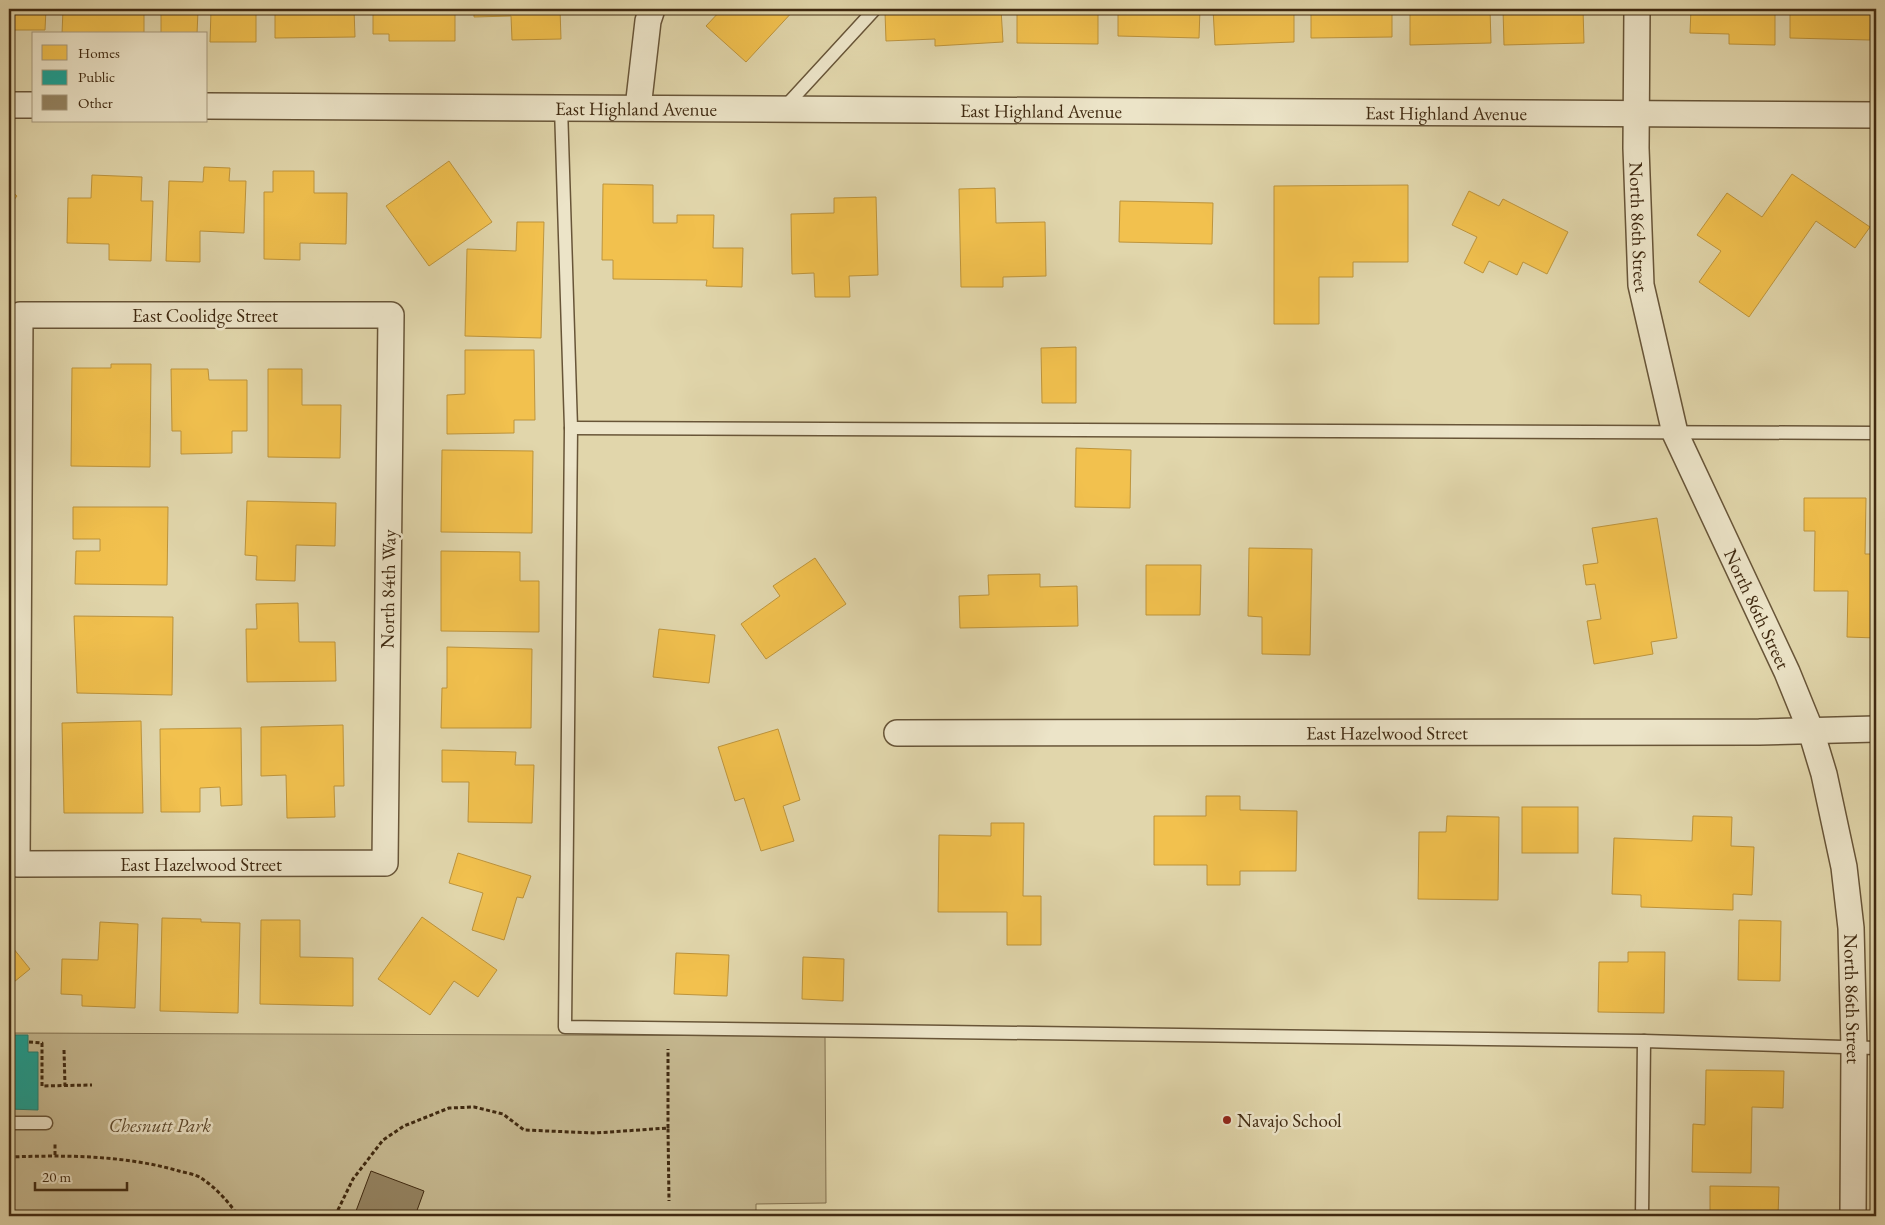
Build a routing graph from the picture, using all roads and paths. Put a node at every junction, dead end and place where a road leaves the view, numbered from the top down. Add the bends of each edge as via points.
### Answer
1 (652, 9) edge
2 (875, 9) edge
3 (1637, 9) edge
4 (9, 105) edge
5 (32, 105) edge
6 (208, 106) edge
7 (561, 107) junction
8 (638, 108) junction
9 (784, 109) junction
10 (1636, 114) junction
11 (1876, 115) edge
12 (390, 315) joint
13 (571, 428) junction
14 (1675, 433) junction
15 (1876, 433) edge
16 (1876, 729) edge
17 (1811, 731) junction
18 (897, 733) dead end
19 (12, 788) edge
20 (385, 863) joint
21 (668, 1040) dead end
22 (1644, 1041) junction
23 (29, 1042) dead end
24 (1865, 1048) edge
25 (64, 1050) dead end
26 (92, 1085) dead end
27 (65, 1086) junction
28 (9, 1124) edge
29 (46, 1124) dead end
30 (668, 1128) junction
31 (9, 1156) edge
32 (669, 1201) dead end
33 (238, 1216) edge
34 (334, 1216) edge
35 (1642, 1216) edge
36 (1853, 1216) edge

1 - 8 street
2 - 9 lane
3 - 10 street, North 86th Street
4 - 5 street
6 - 7 street, East Highland Avenue
7 - 8 street, East Highland Avenue
7 - 13 lane
8 - 9 street, East Highland Avenue
9 - 10 street, East Highland Avenue
10 - 11 street, East Highland Avenue
10 - 14 street, North 86th Street via 1641,285
12 - 19 street, East Coolidge Street via 20,315
12 - 20 street, North 84th Way
13 - 14 lane
13 - 22 lane via 565,1026
14 - 15 lane
14 - 17 street, North 86th Street via 1787,672
16 - 17 street, East Hazelwood Street
17 - 18 street, East Hazelwood Street
17 - 24 street, North 86th Street via 1844,867
19 - 20 street, East Hazelwood Street via 18,864
21 - 30 path
22 - 24 lane
22 - 35 lane
23 - 27 path via 42,1043 42,1086
24 - 36 street, North 86th Street
25 - 27 path
26 - 27 path
28 - 29 lane
30 - 32 path
30 - 34 path via 595,1133 524,1130 503,1114 474,1107 449,1108 404,1126 383,1140 353,1178
31 - 33 path via 55,1155 161,1166 200,1177

